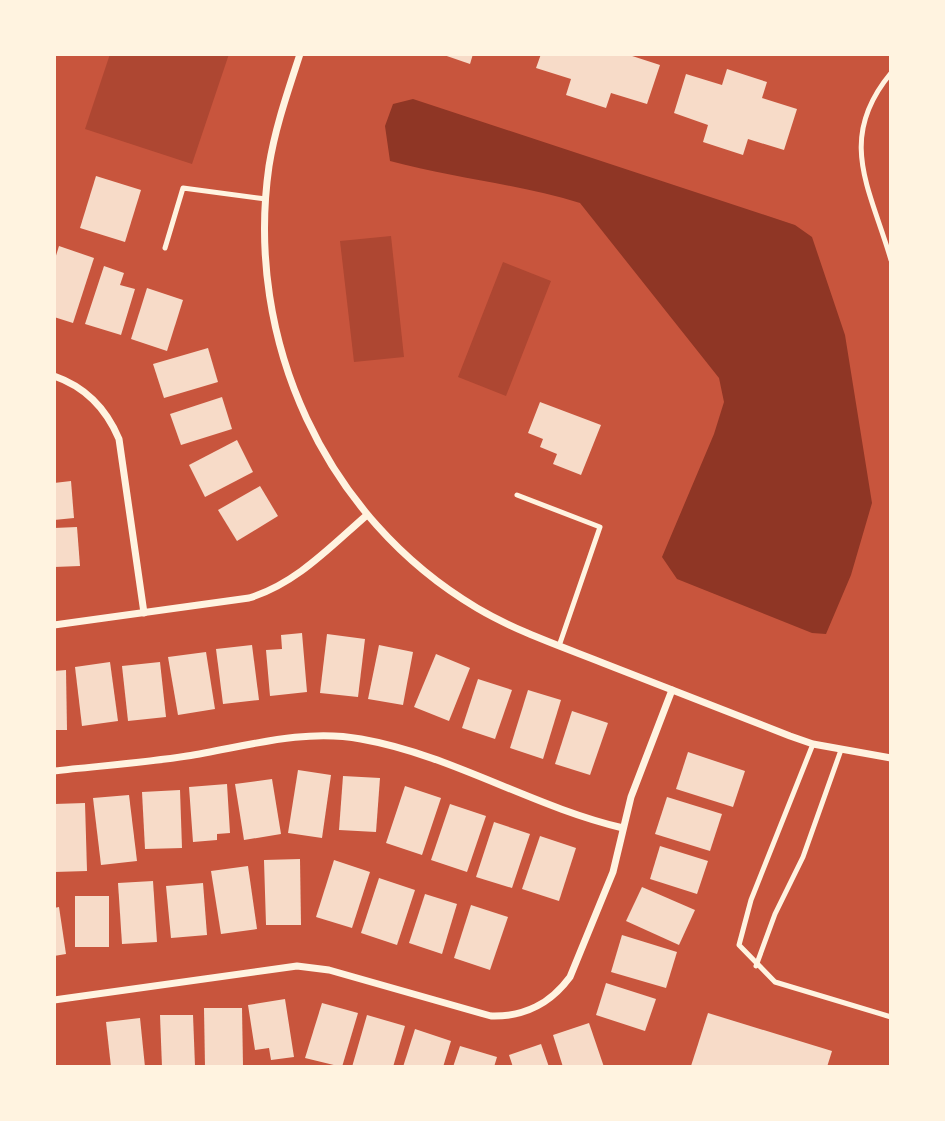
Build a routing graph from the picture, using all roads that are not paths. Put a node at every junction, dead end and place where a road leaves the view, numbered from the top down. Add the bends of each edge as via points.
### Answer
1 (300, 54) edge
2 (891, 73) edge
3 (266, 199) junction
4 (164, 247) dead end
5 (891, 260) edge
6 (54, 376) edge
7 (517, 495) dead end
8 (367, 515) junction
9 (144, 613) junction
10 (54, 625) edge
11 (559, 646) junction
12 (673, 690) junction
13 (813, 744) junction
14 (842, 750) junction
15 (891, 758) edge
16 (54, 771) edge
17 (624, 828) junction
18 (756, 966) junction
19 (54, 1000) edge
20 (891, 1017) edge

1 - 3 street via 281,113
2 - 5 lane via 868,106 860,134 861,164
3 - 4 lane via 183,188
3 - 8 street via 268,290 288,377 309,427
6 - 9 street via 92,397 119,439
7 - 11 lane via 600,527
8 - 9 street via 297,575 266,593
8 - 11 street via 433,578 477,608
9 - 10 street
11 - 12 street
12 - 13 street
12 - 17 street via 631,797
13 - 14 street
13 - 18 lane via 743,922 739,945
14 - 15 street
14 - 18 lane
16 - 17 street via 184,757 283,738 358,738 412,751 589,820
17 - 19 street via 612,872 570,977 549,1000 522,1014 475,1013 329,970 297,966
18 - 20 lane via 775,982

